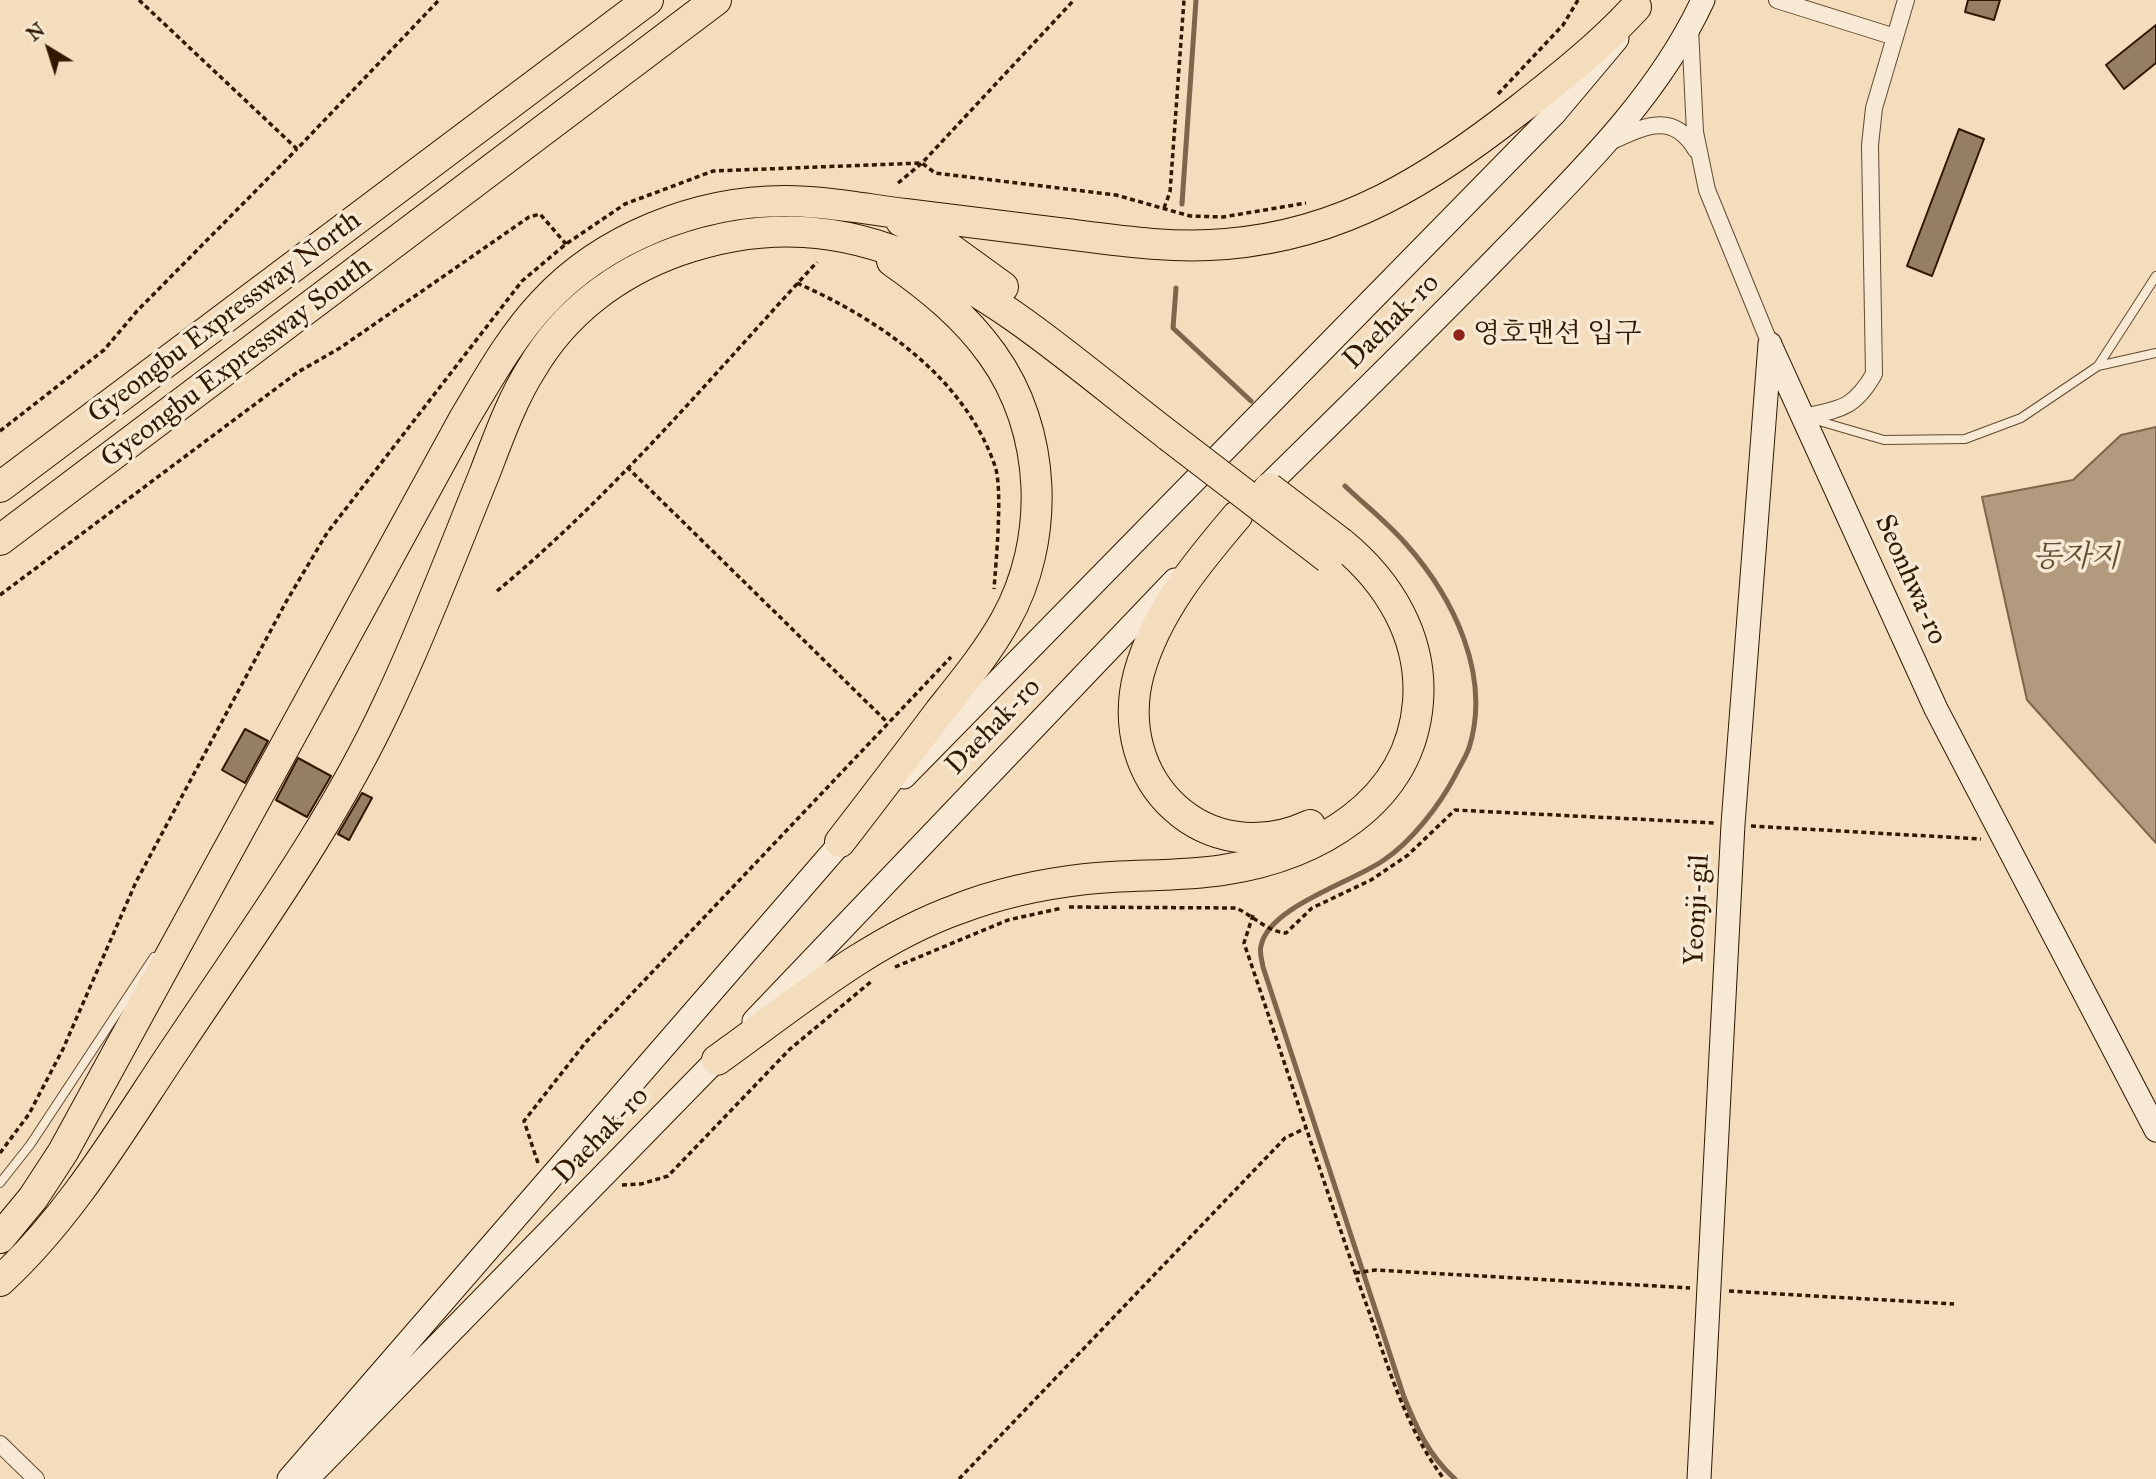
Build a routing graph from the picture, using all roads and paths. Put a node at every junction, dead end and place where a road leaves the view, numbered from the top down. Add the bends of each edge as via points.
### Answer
1 (139, 0) edge
2 (439, 0) edge
3 (648, 0) edge
4 (716, 0) edge
5 (1074, 0) edge
6 (1184, 0) edge
7 (1578, 0) edge
8 (1703, 0) edge
9 (1777, 0) edge
10 (1906, 0) edge
11 (1638, 4) edge
12 (1690, 28) junction
13 (1895, 37) junction
14 (1494, 99) dead end
15 (1608, 143) junction
16 (297, 149) junction
17 (1700, 158) junction
18 (922, 163) junction
19 (898, 183) dead end
20 (1315, 201) dead end
21 (854, 208) junction
22 (1164, 208) junction
23 (842, 235) junction
24 (566, 244) junction
25 (817, 262) dead end
26 (2156, 276) edge
27 (797, 283) junction
28 (1770, 344) junction
29 (2156, 353) edge
30 (2098, 366) junction
31 (1803, 417) junction
32 (1175, 429) junction
33 (0, 431) edge
34 (627, 467) junction
35 (0, 487) edge
36 (1237, 516) junction
37 (0, 540) edge
38 (1334, 550) junction
39 (497, 592) dead end
40 (0, 595) edge
41 (988, 599) dead end
42 (959, 648) dead end
43 (888, 723) junction
44 (250, 811) junction
45 (1733, 824) junction
46 (2004, 839) junction
47 (840, 842) junction
48 (1253, 915) junction
49 (174, 926) dead end
50 (159, 949) dead end
51 (717, 1060) junction
52 (1307, 1128) junction
53 (2156, 1130) edge
54 (0, 1153) edge
55 (0, 1183) edge
56 (545, 1183) junction
57 (595, 1186) junction
58 (0, 1238) edge
59 (1358, 1272) junction
60 (0, 1281) edge
61 (1709, 1289) junction
62 (1954, 1304) dead end
63 (0, 1444) edge
64 (36, 1479) edge
65 (289, 1479) edge
66 (307, 1479) edge
67 (959, 1479) edge
68 (1444, 1479) edge
69 (1699, 1479) edge

1 - 16 path
2 - 16 path
3 - 35 highway, Gyeongbu Expressway North
4 - 37 highway, Gyeongbu Expressway South
5 - 18 path
6 - 22 path via 1170,192
7 - 14 path via 1563,25
8 - 12 main road, Daehak-ro
9 - 13 street
10 - 13 street
11 - 21 highway via 1571,69 1429,175 1350,215 1287,234 1226,244 1132,243
11 - 47 main road via 1571,96
12 - 15 main road, Daehak-ro
12 - 17 street, Seonhwa-ro
13 - 31 street via 1874,108 1870,145 1874,374 1855,402
15 - 17 street via 1643,127 1669,124 1688,137
15 - 36 main road, Daehak-ro
16 - 33 path via 104,350
17 - 28 street, Seonhwa-ro via 1707,190
18 - 19 path
18 - 22 path via 935,173 1116,195
18 - 24 path via 713,171 625,204
20 - 22 path via 1223,217 1190,216
21 - 32 highway via 899,220 946,245
21 - 44 highway via 766,202 678,219 640,233 607,253 545,301 500,360 464,419
23 - 32 highway via 916,258 965,284
23 - 47 highway via 915,277 985,344 1014,393 1034,454 1037,484 1031,553 1006,621
23 - 60 highway via 766,231 674,253 613,283 552,338 517,396 408,661 348,782 295,871 115,1138 57,1219
24 - 40 path via 540,214 529,217 341,348 298,372
24 - 54 path via 522,281 327,533 174,807 63,1049 29,1114
25 - 27 path
26 - 30 lane
27 - 34 path
27 - 41 path via 848,306 917,356 962,401 996,468 994,589
28 - 31 main road, Seonhwa-ro
28 - 45 main road, Yeonji-gil
29 - 30 lane
30 - 31 lane via 2021,418 1965,439 1884,440
31 - 46 main road, Seonhwa-ro via 1936,709
32 - 38 highway, bridge
34 - 39 path
34 - 43 path
36 - 38 highway via 1167,609 1147,652 1134,698 1136,744 1152,783 1181,813 1204,828 1247,839 1306,827 1361,788 1392,740 1399,695 1391,643
36 - 51 main road, Daehak-ro
38 - 51 highway via 1370,570 1394,603 1406,625 1418,669 1417,713 1405,755 1390,782 1361,812 1313,843 1264,862 1199,873 1047,884 957,909 875,950
42 - 43 path
43 - 56 path via 586,1042 524,1121
44 - 49 lane
44 - 58 highway via 63,1152
45 - 46 path
45 - 48 path via 1454,810 1408,855 1371,880 1312,908 1286,933 1277,933
45 - 61 main road, Yeonji-gil
46 - 53 main road, Seonhwa-ro
47 - 56 main road
48 - 52 path via 1244,943
48 - 57 path via 1236,908 1069,906 1008,920 883,972 790,1049 667,1176 641,1184
50 - 55 lane
51 - 57 main road, Daehak-ro
52 - 59 path
52 - 67 path via 1285,1138
56 - 65 main road
57 - 66 main road, Daehak-ro
59 - 61 path
59 - 68 path via 1406,1416 1423,1451
61 - 62 path
61 - 69 main road, Yeonji-gil
63 - 64 street

